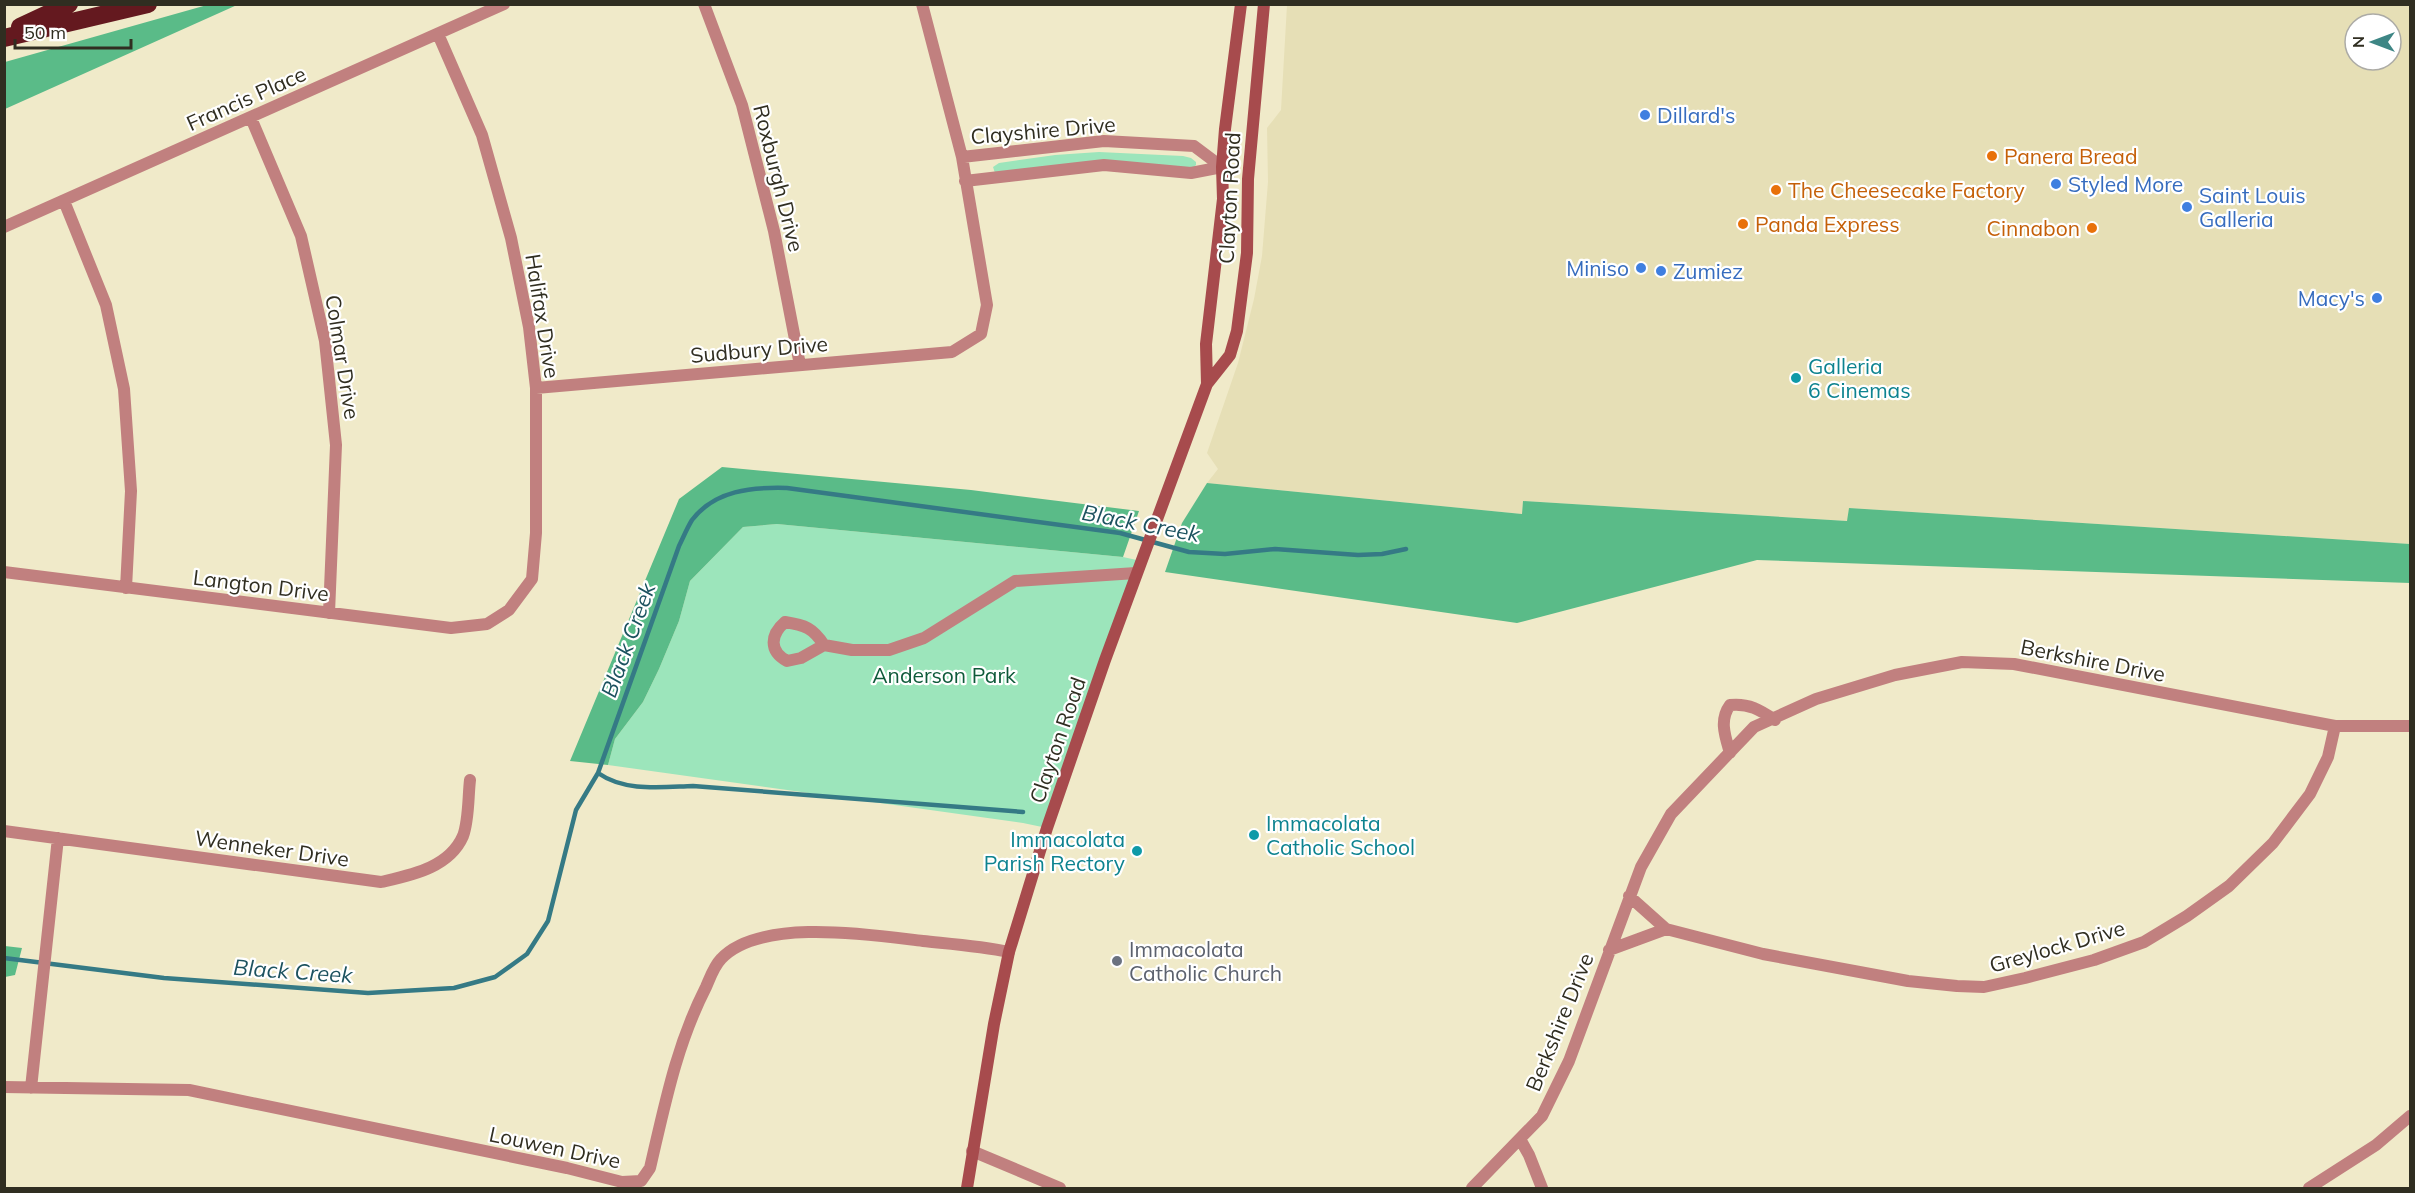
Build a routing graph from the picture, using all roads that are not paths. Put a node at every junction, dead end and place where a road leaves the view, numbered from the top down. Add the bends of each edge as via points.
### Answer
1 (69, 4) edge
2 (148, 4) edge
3 (504, 4) edge
4 (704, 4) edge
5 (921, 4) edge
6 (1241, 4) edge
7 (1264, 4) edge
8 (438, 34) junction
9 (4, 36) edge
10 (251, 118) junction
11 (962, 157) junction
12 (1222, 166) junction
13 (965, 181) junction
14 (64, 201) junction
15 (4, 227) edge
16 (800, 365) junction
17 (1207, 384) junction
18 (536, 388) junction
19 (1138, 568) junction
20 (4, 572) edge
21 (126, 588) junction
22 (509, 610) joint
23 (329, 613) junction
24 (824, 645) dead end
25 (1775, 720) junction
26 (2336, 726) junction
27 (2410, 726) edge
28 (1730, 753) junction
29 (470, 780) dead end
30 (4, 831) edge
31 (58, 838) junction
32 (1629, 896) junction
33 (1666, 929) junction
34 (1609, 950) junction
35 (1009, 952) junction
36 (4, 1087) edge
37 (31, 1088) junction
38 (2410, 1116) edge
39 (1520, 1140) junction
40 (972, 1151) junction
41 (1049, 1187) edge
42 (967, 1188) edge
43 (1472, 1188) edge
44 (1542, 1188) edge
45 (2309, 1188) edge

1 - 9 highway
2 - 9 highway
3 - 8 street, Francis Place
4 - 16 street, Roxburgh Drive via 742,105 774,231
5 - 11 street
6 - 12 main road, Clayton Road
7 - 17 main road, Clayton Road via 1248,179 1247,253 1237,331 1230,355
8 - 10 street, Francis Place
8 - 18 street, Halifax Drive via 482,135 511,238 530,327
10 - 14 street, Francis Place
10 - 23 street, Colmar Drive via 300,236 325,341 336,445
11 - 12 street, Clayshire Drive via 1104,141 1194,146
11 - 13 street
12 - 13 street, Clayshire Drive via 1191,173 1104,165
12 - 17 main road, Clayton Road via 1223,200 1206,344
13 - 16 street, Sudbury Drive via 987,305 981,334 952,352
14 - 15 street, Francis Place
14 - 21 street via 106,305 124,389 131,491
16 - 18 street, Sudbury Drive
17 - 19 main road, Clayton Road
18 - 22 street, Halifax Drive via 536,533 532,579
19 - 24 street via 1015,581 924,638 889,650
19 - 35 main road, Clayton Road via 1047,828
20 - 21 street, Langton Drive
21 - 23 street, Langton Drive
22 - 23 street, Langton Drive via 487,624 451,628
25 - 26 street, Berkshire Drive via 1816,699 1895,675 1962,662 2014,664
25 - 28 street, Berkshire Drive via 1754,727
25 - 28 street via 1757,708 1730,705 1724,713 1724,731
26 - 27 street, Berkshire Drive
26 - 33 street, Greylock Drive via 2328,757 2310,794 2273,843 2229,886 2144,942 2094,960 1984,987 1958,986 1908,981 1763,954
28 - 32 street, Berkshire Drive via 1671,814
29 - 31 street, Wenneker Drive via 464,834 455,849 437,865 381,882
30 - 31 street, Wenneker Drive
31 - 37 street
32 - 33 street, Greylock Drive
32 - 34 street, Berkshire Drive
33 - 34 street, Berkshire Drive
34 - 39 street, Berkshire Drive via 1569,1061 1542,1116
35 - 37 street, Louwen Drive via 812,931 762,937 733,950 721,958 692,1014 675,1061 650,1168 641,1181 622,1182 189,1090
35 - 40 main road, Clayton Road
36 - 37 street, Louwen Drive
38 - 45 street via 2376,1145
39 - 43 street, Berkshire Drive
39 - 44 street
40 - 41 street
40 - 42 main road, Clayton Road

